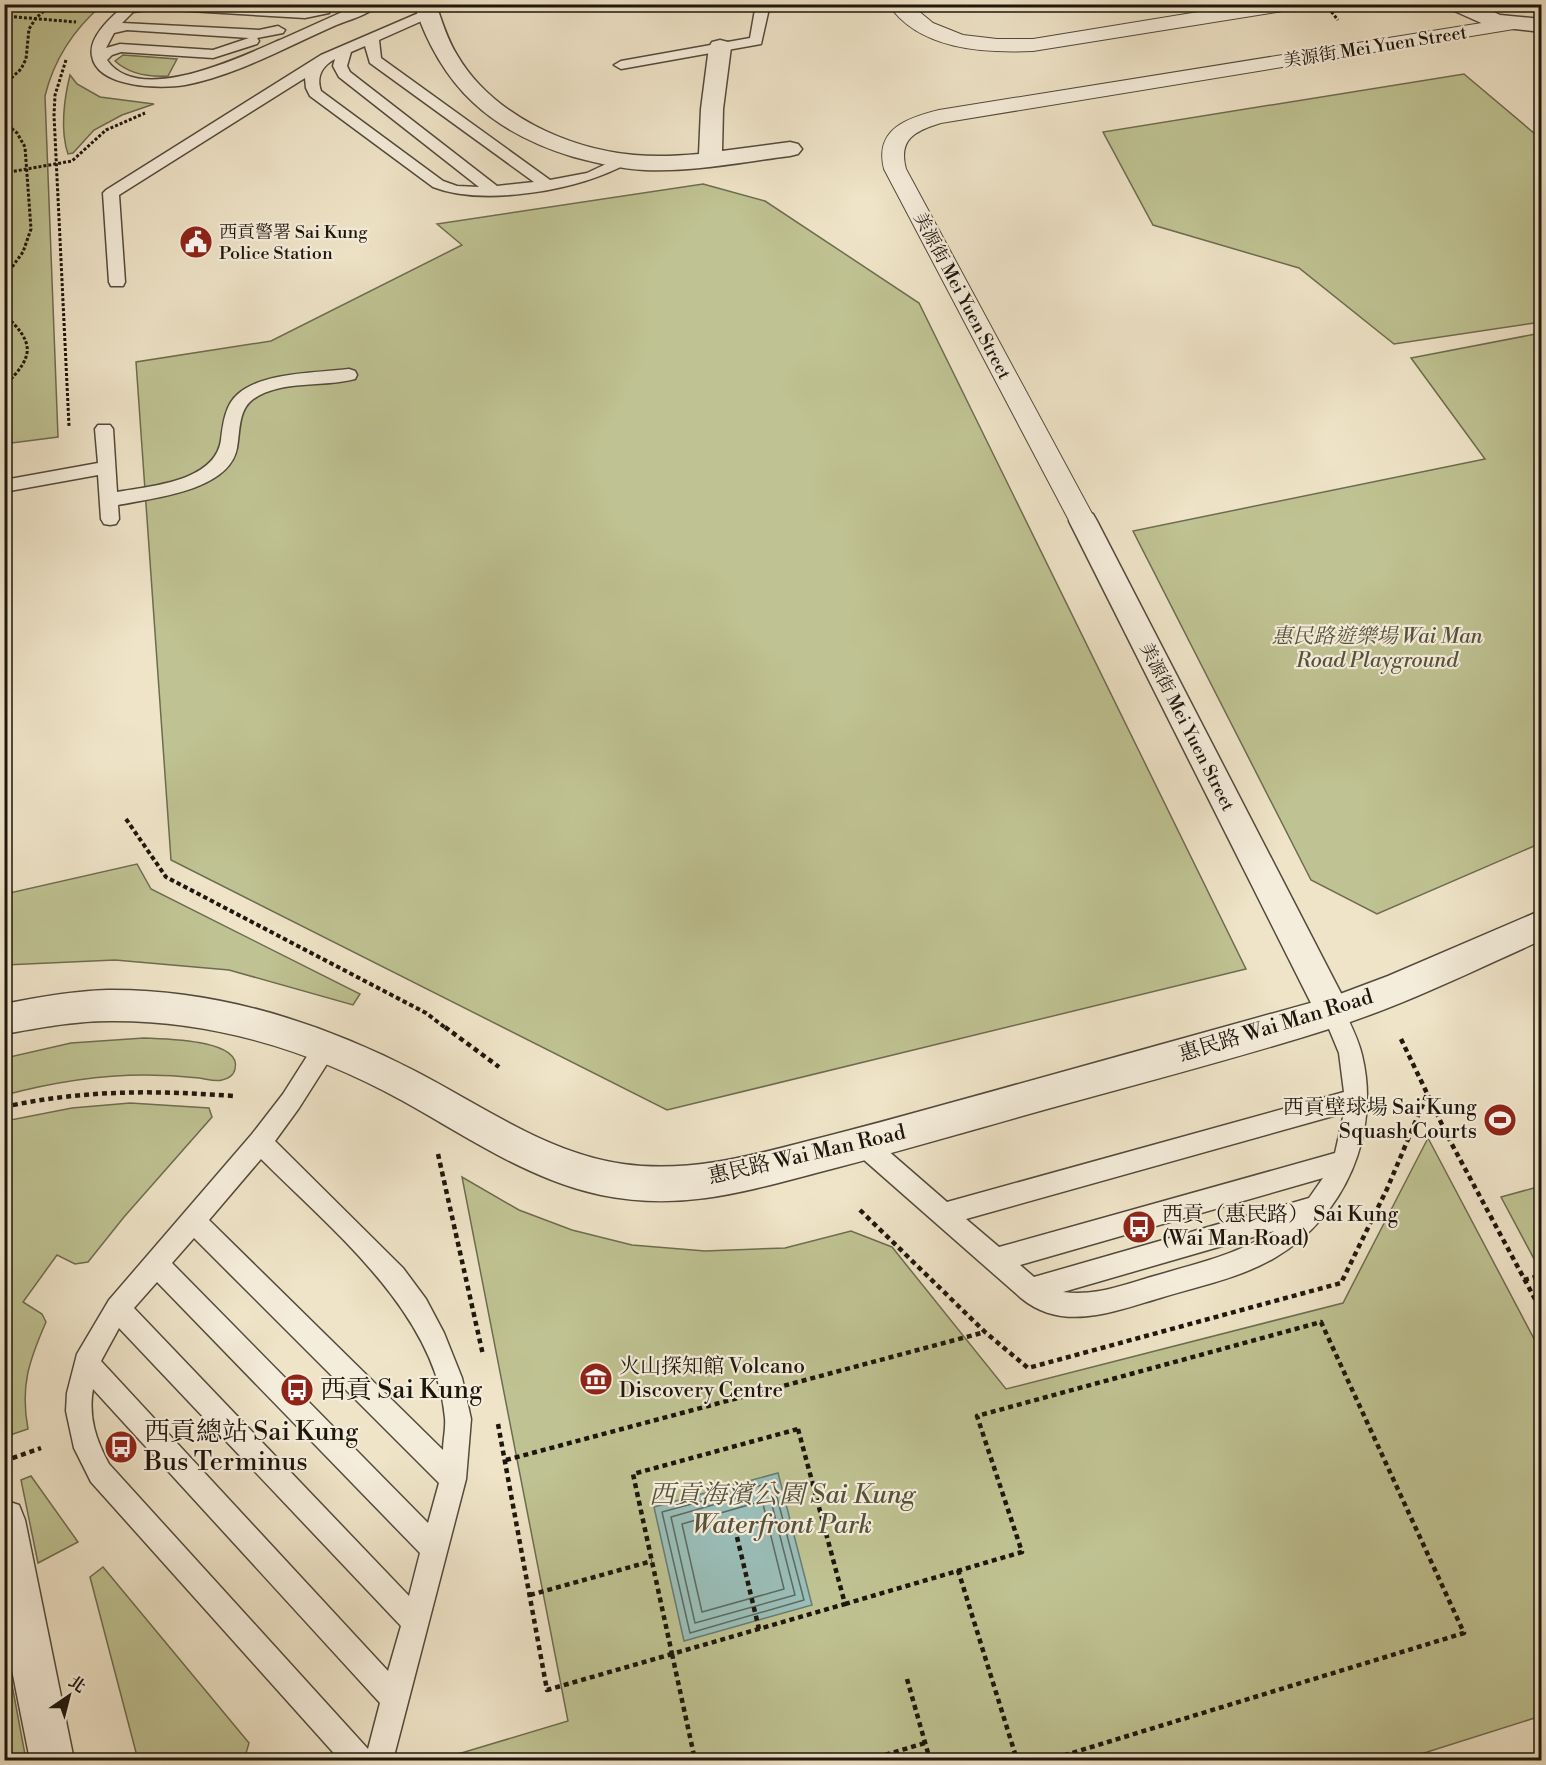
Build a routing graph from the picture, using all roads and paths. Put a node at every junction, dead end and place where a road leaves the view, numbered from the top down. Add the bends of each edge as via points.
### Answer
1 (9, 4) edge
2 (52, 4) edge
3 (338, 4) edge
4 (373, 4) edge
5 (763, 4) edge
6 (898, 4) edge
7 (1289, 4) edge
8 (1458, 4) edge
9 (132, 7) edge
10 (4, 8) edge
11 (427, 9) edge
12 (324, 10) junction
13 (4, 16) edge
14 (36, 18) junction
15 (84, 22) dead end
16 (1513, 24) junction
17 (1542, 26) edge
18 (108, 30) junction
19 (278, 30) junction
20 (372, 38) junction
21 (720, 47) junction
22 (345, 50) junction
23 (67, 58) dead end
24 (326, 58) junction
25 (100, 59) junction
26 (621, 65) dead end
27 (4, 85) edge
28 (149, 111) dead end
29 (4, 122) edge
30 (790, 149) dead end
31 (710, 159) junction
32 (623, 160) junction
33 (57, 164) junction
34 (27, 169) junction
35 (4, 173) edge
36 (546, 184) junction
37 (492, 189) junction
38 (4, 278) edge
39 (117, 282) dead end
40 (4, 314) edge
41 (349, 375) dead end
42 (4, 386) edge
43 (104, 429) dead end
44 (69, 431) dead end
45 (106, 468) junction
46 (4, 486) edge
47 (109, 500) junction
48 (110, 519) dead end
49 (1083, 521) joint
50 (126, 819) dead end
51 (1542, 924) edge
52 (1536, 996) dead end
53 (1541, 1004) edge
54 (1333, 1012) junction
55 (4, 1019) edge
56 (1401, 1039) dead end
57 (326, 1046) junction
58 (499, 1067) dead end
59 (233, 1096) dead end
60 (1356, 1099) junction
61 (4, 1107) edge
62 (260, 1142) junction
63 (863, 1144) junction
64 (438, 1154) dead end
65 (1346, 1161) junction
66 (1318, 1207) junction
67 (943, 1214) junction
68 (193, 1221) junction
69 (996, 1260) junction
70 (156, 1264) junction
71 (1542, 1275) edge
72 (1524, 1280) junction
73 (1030, 1290) junction
74 (118, 1309) junction
75 (1542, 1312) edge
76 (986, 1332) dead end
77 (483, 1358) dead end
78 (86, 1363) junction
79 (496, 1415) dead end
80 (41, 1448) dead end
81 (506, 1460) junction
82 (4, 1461) edge
83 (453, 1479) junction
84 (4, 1520) edge
85 (737, 1537) dead end
86 (435, 1549) junction
87 (652, 1561) junction
88 (958, 1570) junction
89 (530, 1595) junction
90 (844, 1604) junction
91 (416, 1622) junction
92 (759, 1629) junction
93 (672, 1654) junction
94 (907, 1679) dead end
95 (395, 1699) junction
96 (925, 1743) junction
97 (52, 1761) edge
98 (359, 1761) edge
99 (379, 1761) edge
100 (695, 1761) edge
101 (868, 1761) edge
102 (930, 1761) edge
103 (1017, 1761) edge
104 (1049, 1761) edge

1 - 10 path
2 - 14 path
3 - 12 lane
4 - 25 lane via 192,80 159,83 127,79
5 - 21 lane via 756,41
6 - 7 street via 923,26 940,34 961,41 1009,46
8 - 16 street via 1479,15
9 - 12 lane via 305,14
9 - 18 lane
11 - 20 lane
11 - 32 street via 452,66 487,106 546,140
12 - 19 lane
13 - 14 path
14 - 15 path
14 - 27 path via 29,29 26,59
16 - 17 street
16 - 49 street, 美源街 Mei Yuen Street via 939,117 923,121 900,135 891,152 895,170
18 - 19 lane via 127,26 252,33
18 - 25 lane via 99,42
19 - 25 lane via 221,53 120,48
20 - 22 lane
20 - 36 lane via 375,60
21 - 26 lane
21 - 31 street
22 - 24 lane
22 - 37 lane via 340,66 344,74
23 - 33 path via 55,95
24 - 37 lane via 311,75 315,93 438,184 461,190
24 - 39 lane via 111,193
28 - 33 path via 102,133 77,159
29 - 34 path via 22,140
30 - 31 street
31 - 32 street via 655,163
32 - 36 lane via 588,177
33 - 34 path
33 - 44 path
34 - 35 path
34 - 38 path via 29,241
36 - 37 lane
40 - 42 path via 21,331 28,350 16,376
41 - 47 lane via 255,390 235,408 226,455 215,468 180,486
43 - 45 lane
45 - 46 lane
45 - 47 lane
47 - 48 lane
49 - 54 street, 美源街 Mei Yuen Street
50 - 58 path via 166,877 426,1013
51 - 54 street, 惠民路 Wai Man Road
52 - 53 path
54 - 60 lane via 1352,1058
54 - 63 street, 惠民路 Wai Man Road
55 - 57 street, 惠民路 Wai Man Road via 82,1005 143,1004 241,1020
56 - 72 path
57 - 62 lane
57 - 63 street, 惠民路 Wai Man Road via 528,1150 583,1173 660,1185 730,1178
59 - 61 path via 119,1090 70,1094
60 - 65 lane
60 - 67 lane
62 - 68 lane
62 - 83 lane via 394,1276 417,1308 435,1342 458,1419
63 - 67 lane
64 - 77 path
65 - 66 lane
65 - 69 lane
66 - 73 lane
66 - 73 lane via 1296,1230 1246,1259 1098,1304 1056,1304
67 - 69 lane
68 - 70 lane
68 - 83 lane
69 - 73 lane
70 - 74 lane
70 - 86 lane
71 - 72 path
72 - 75 path
74 - 78 lane via 99,1334
74 - 91 lane
76 - 81 path
78 - 95 lane
78 - 98 lane via 80,1391 80,1421 86,1448 100,1473
79 - 81 path
80 - 82 path
81 - 89 path
83 - 86 lane
84 - 97 street
85 - 92 path
86 - 91 lane
87 - 89 path
87 - 90 path via 633,1474 798,1429
87 - 93 path
88 - 90 path
88 - 103 path
88 - 104 path via 1022,1552 977,1416 1321,1323 1464,1633
89 - 93 path via 547,1690
90 - 92 path
91 - 95 lane
92 - 93 path
93 - 100 path
94 - 96 path
95 - 99 lane
96 - 101 path
96 - 102 path

